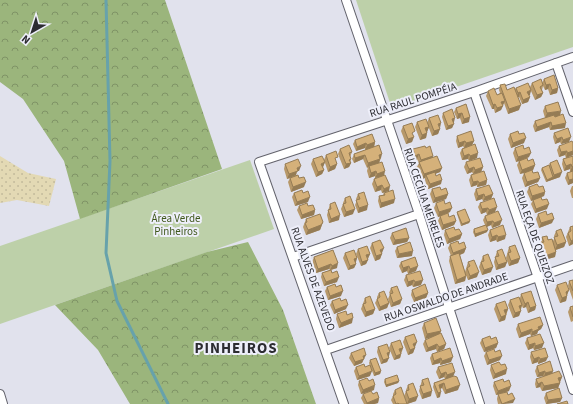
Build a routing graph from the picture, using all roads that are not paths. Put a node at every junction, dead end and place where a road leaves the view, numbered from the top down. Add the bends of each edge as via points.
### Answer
1 (346, 0) edge
2 (573, 57) edge
3 (556, 63) junction
4 (474, 92) junction
5 (573, 112) edge
6 (386, 120) junction
7 (259, 162) joint
8 (418, 214) junction
9 (293, 256) junction
10 (573, 265) edge
11 (538, 278) junction
12 (449, 308) junction
13 (326, 350) junction
14 (573, 390) edge
15 (0, 394) edge
16 (3, 404) edge
17 (344, 404) edge
18 (480, 404) edge

1 - 6 street, RUA CECÍLIA MEIRELES
2 - 3 street, RUA RAUL POMPÉIA
3 - 4 street, RUA RAUL POMPÉIA
3 - 5 street
4 - 6 street, RUA RAUL POMPÉIA
4 - 11 street, RUA EÇA DE QUEIZOZ
6 - 7 street, RUA RAUL POMPÉIA
6 - 8 street, RUA CECÍLIA MEIRELES
7 - 9 street, RUA ALVES DE AZEVEDO
8 - 9 street
8 - 12 street, RUA CECÍLIA MEIRELES
9 - 13 street, RUA ALVES DE AZEVEDO
10 - 11 street, RUA OSWALDO DE ANDRADE
11 - 12 street, RUA OSWALDO DE ANDRADE
11 - 14 street, RUA EÇA DE QUEIZOZ
12 - 13 street, RUA OSWALDO DE ANDRADE
12 - 18 street, RUA CECÍLIA MEIRELES
13 - 17 street, RUA ALVES DE AZEVEDO
15 - 16 street

